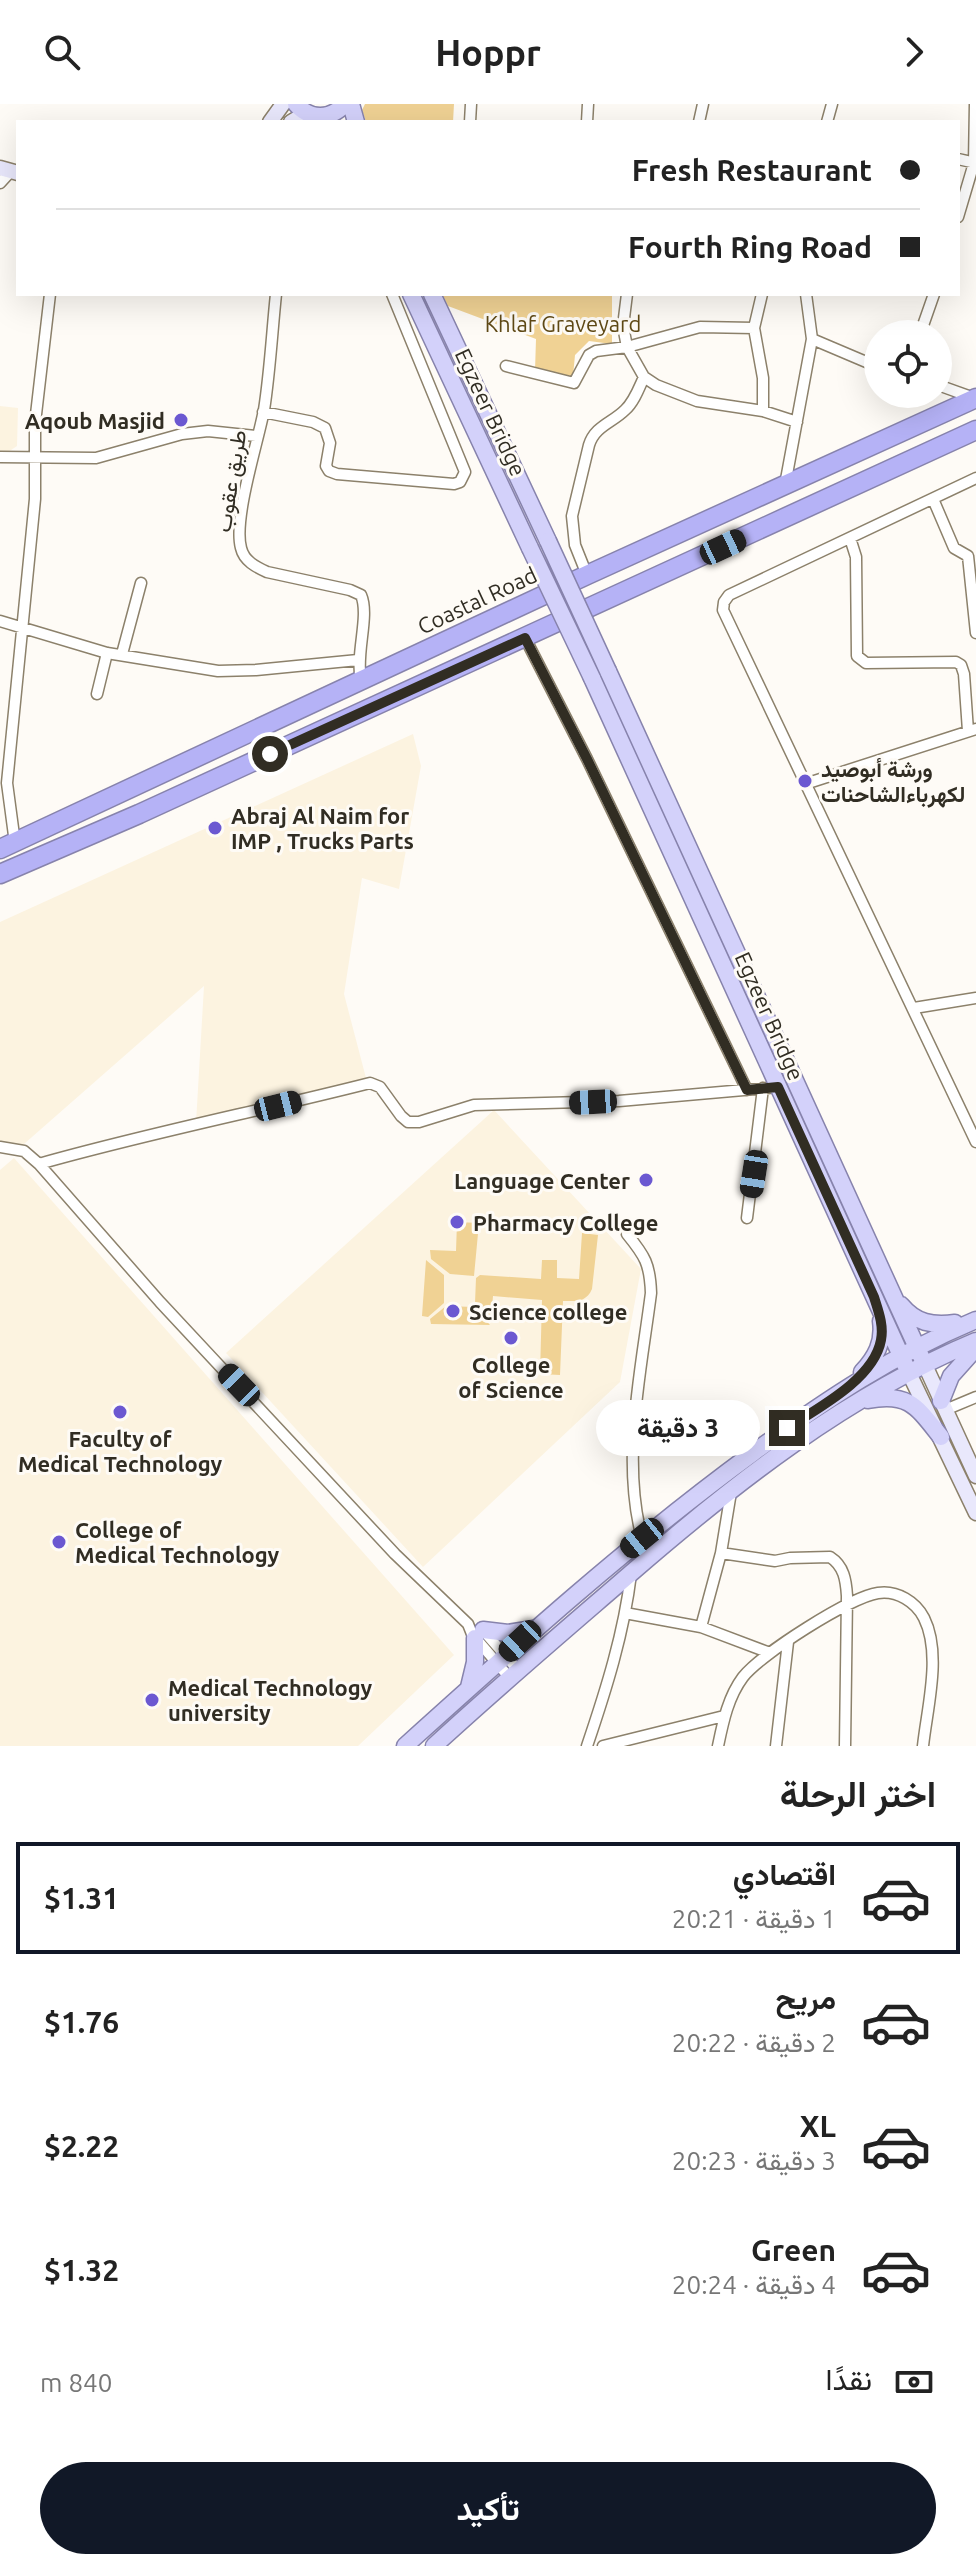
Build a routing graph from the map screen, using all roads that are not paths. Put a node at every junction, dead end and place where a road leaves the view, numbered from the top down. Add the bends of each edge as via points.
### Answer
1 (348, 104) edge
2 (975, 105) edge
3 (308, 114) edge
4 (975, 163) edge
5 (10, 171) edge
6 (0, 183) edge
7 (960, 211) edge
8 (50, 296) edge
9 (276, 296) edge
10 (393, 296) edge
11 (412, 296) edge
12 (433, 296) edge
13 (627, 296) edge
14 (762, 296) edge
15 (806, 296) edge
16 (933, 296) edge
17 (925, 320) edge
18 (754, 328) junction
19 (812, 339) junction
20 (627, 347) junction
21 (864, 361) edge
22 (506, 366) dead end
23 (644, 377) junction
24 (952, 390) edge
25 (976, 398) edge
26 (763, 411) junction
27 (263, 412) junction
28 (797, 422) junction
29 (976, 430) edge
30 (256, 436) junction
31 (35, 456) junction
32 (0, 457) edge
33 (976, 478) edge
34 (785, 485) junction
35 (933, 499) junction
36 (850, 538) junction
37 (587, 575) junction
38 (141, 583) dead end
39 (0, 621) edge
40 (23, 627) junction
41 (976, 633) edge
42 (525, 638) junction
43 (107, 653) junction
44 (122, 654) junction
45 (358, 660) junction
46 (361, 681) junction
47 (97, 694) dead end
48 (972, 730) edge
49 (805, 784) junction
50 (5, 819) edge
51 (8, 846) edge
52 (27, 861) junction
53 (0, 874) edge
54 (0, 883) edge
55 (976, 998) edge
56 (914, 1008) junction
57 (770, 1088) junction
58 (747, 1090) junction
59 (976, 1142) edge
60 (0, 1147) edge
61 (39, 1164) junction
62 (747, 1218) dead end
63 (627, 1234) dead end
64 (890, 1288) junction
65 (874, 1297) junction
66 (976, 1320) edge
67 (976, 1341) edge
68 (916, 1346) junction
69 (976, 1348) edge
70 (900, 1355) junction
71 (924, 1363) junction
72 (908, 1371) junction
73 (851, 1385) junction
74 (976, 1397) edge
75 (943, 1406) junction
76 (848, 1408) junction
77 (941, 1437) junction
78 (976, 1476) edge
79 (731, 1492) junction
80 (976, 1513) edge
81 (642, 1538) junction
82 (721, 1553) junction
83 (631, 1573) junction
84 (847, 1606) junction
85 (625, 1613) junction
86 (701, 1627) junction
87 (532, 1629) junction
88 (475, 1631) junction
89 (788, 1642) junction
90 (770, 1653) junction
91 (500, 1659) junction
92 (513, 1673) junction
93 (468, 1689) junction
94 (724, 1716) junction
95 (405, 1746) edge
96 (434, 1746) edge
97 (587, 1746) edge
98 (603, 1746) edge
99 (718, 1746) edge
100 (776, 1746) edge
101 (845, 1746) edge
102 (923, 1746) edge

1 - 3 main road via 332,115
2 - 4 street
4 - 7 street
5 - 6 street
8 - 31 street
9 - 27 street, طريق عقوب
10 - 27 street via 465,472 460,482 337,474 326,466 330,443 325,428
11 - 57 main road, Egzeer Bridge, bridge via 592,678
12 - 64 main road, Egzeer Bridge, bridge
13 - 20 street
14 - 18 street
15 - 19 street
16 - 17 street
18 - 20 street via 700,327
18 - 26 street
19 - 21 street
19 - 28 street
20 - 22 street via 592,353 574,383
20 - 23 street
23 - 26 street via 697,401
23 - 37 street via 626,410 591,438 583,464 572,533
24 - 25 street
25 - 34 highway, Coastal Road
26 - 28 street
27 - 30 street, طريق عقوب
28 - 34 street
29 - 42 highway
30 - 31 street via 195,432 96,458
30 - 45 street, طريق عقوب via 239,535 243,556 267,572 361,595 365,604
31 - 32 street
31 - 40 street
33 - 35 street
34 - 37 highway, Coastal Road
35 - 36 street
35 - 41 street via 954,548 968,556
36 - 48 street via 856,557 857,656 866,663 961,665
36 - 49 street via 724,602 723,610
37 - 46 highway, Coastal Road
38 - 44 street
39 - 40 street
40 - 43 street
40 - 50 street
42 - 52 highway
42 - 58 street
43 - 44 street
43 - 47 street
44 - 45 street via 218,671
45 - 46 street, طريق عقوب
46 - 51 highway, Coastal Road
48 - 49 street
49 - 56 street
50 - 51 street
52 - 53 highway
52 - 54 street
55 - 56 street
56 - 59 street
57 - 58 street
57 - 62 street
57 - 65 main road, Egzeer Bridge
58 - 61 street via 474,1105 408,1122 380,1087 370,1083
60 - 61 street via 24,1151
61 - 88 street via 395,1554
63 - 81 street via 651,1273 633,1487
64 - 66 main road via 921,1322
64 - 68 main road, Egzeer Bridge
65 - 70 main road, Egzeer Bridge
65 - 73 main road via 881,1342
66 - 68 main road
67 - 71 main road
68 - 70 main road
68 - 71 main road, Egzeer Bridge
69 - 75 main road via 951,1376
70 - 72 main road, Egzeer Bridge
70 - 73 main road
71 - 72 main road
71 - 75 main road
72 - 76 main road
72 - 77 main road
73 - 81 main road
74 - 75 street
75 - 78 main road
76 - 77 main road via 868,1400 901,1398
76 - 79 main road
77 - 80 main road
79 - 82 street
79 - 83 main road
81 - 87 main road
82 - 84 street via 775,1561 830,1557 844,1575
82 - 86 street
83 - 85 street
83 - 92 main road
84 - 89 street
84 - 101 street
84 - 102 street via 877,1593 892,1593 914,1604 923,1616 932,1659
85 - 86 street
85 - 97 street
86 - 90 street
87 - 88 main road
87 - 91 main road
88 - 91 street
88 - 93 main road
89 - 90 street
89 - 100 street
90 - 94 street via 741,1680
91 - 92 street
91 - 93 main road
92 - 96 main road
93 - 95 main road
94 - 98 street
94 - 99 street

